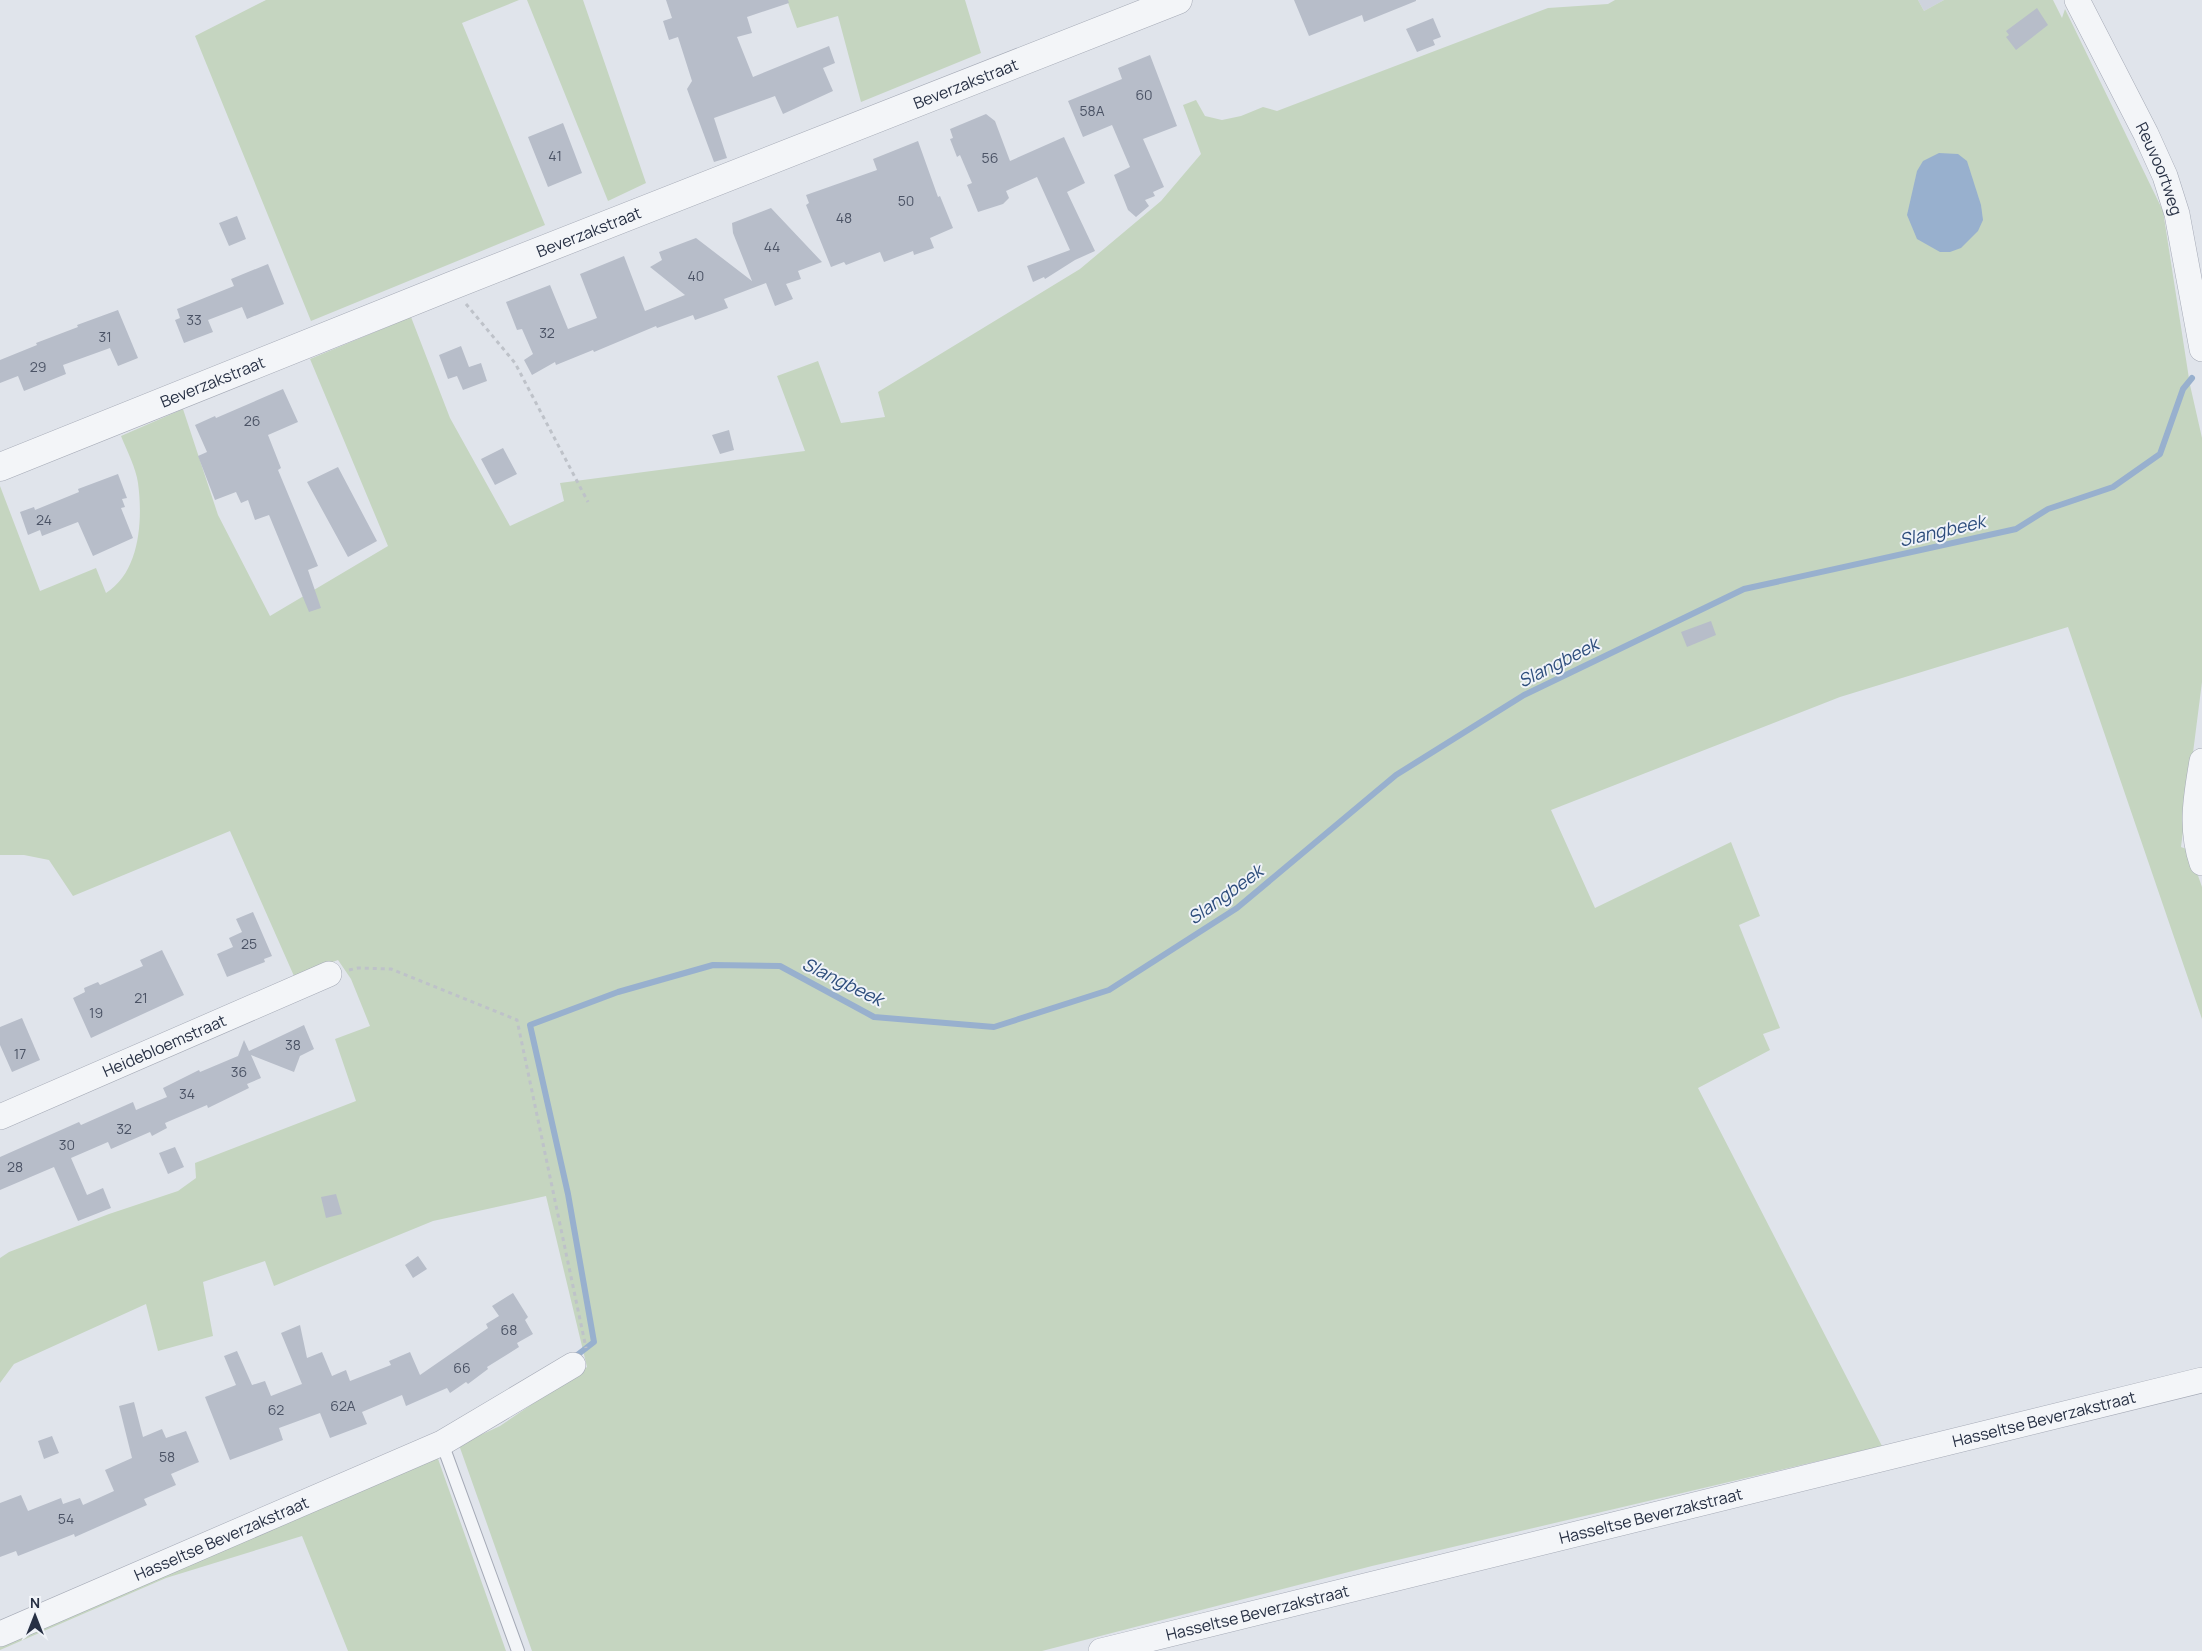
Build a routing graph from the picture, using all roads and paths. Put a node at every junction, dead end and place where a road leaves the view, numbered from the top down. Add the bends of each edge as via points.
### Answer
1 (1178, 0) edge
2 (2077, 0) edge
3 (451, 286) junction
4 (2202, 349) edge
5 (0, 467) edge
6 (588, 502) dead end
7 (2202, 761) edge
8 (2202, 863) edge
9 (328, 974) joint
10 (0, 1117) edge
11 (573, 1365) joint
12 (2202, 1380) edge
13 (442, 1443) junction
14 (0, 1634) edge
15 (518, 1651) edge
16 (1101, 1651) edge

1 - 3 street, Beverzakstraat
2 - 4 street, Reuvoortweg via 2165,176 2177,214
3 - 5 street, Beverzakstraat
3 - 6 path via 515,363
7 - 8 street via 2194,809 2196,845
9 - 10 street, Heidebloemstraat
9 - 11 path via 358,968 391,969 517,1020 586,1350
11 - 13 street, Hasseltse Beverzakstraat
12 - 16 street, Hasseltse Beverzakstraat
13 - 14 street, Hasseltse Beverzakstraat
13 - 15 lane

